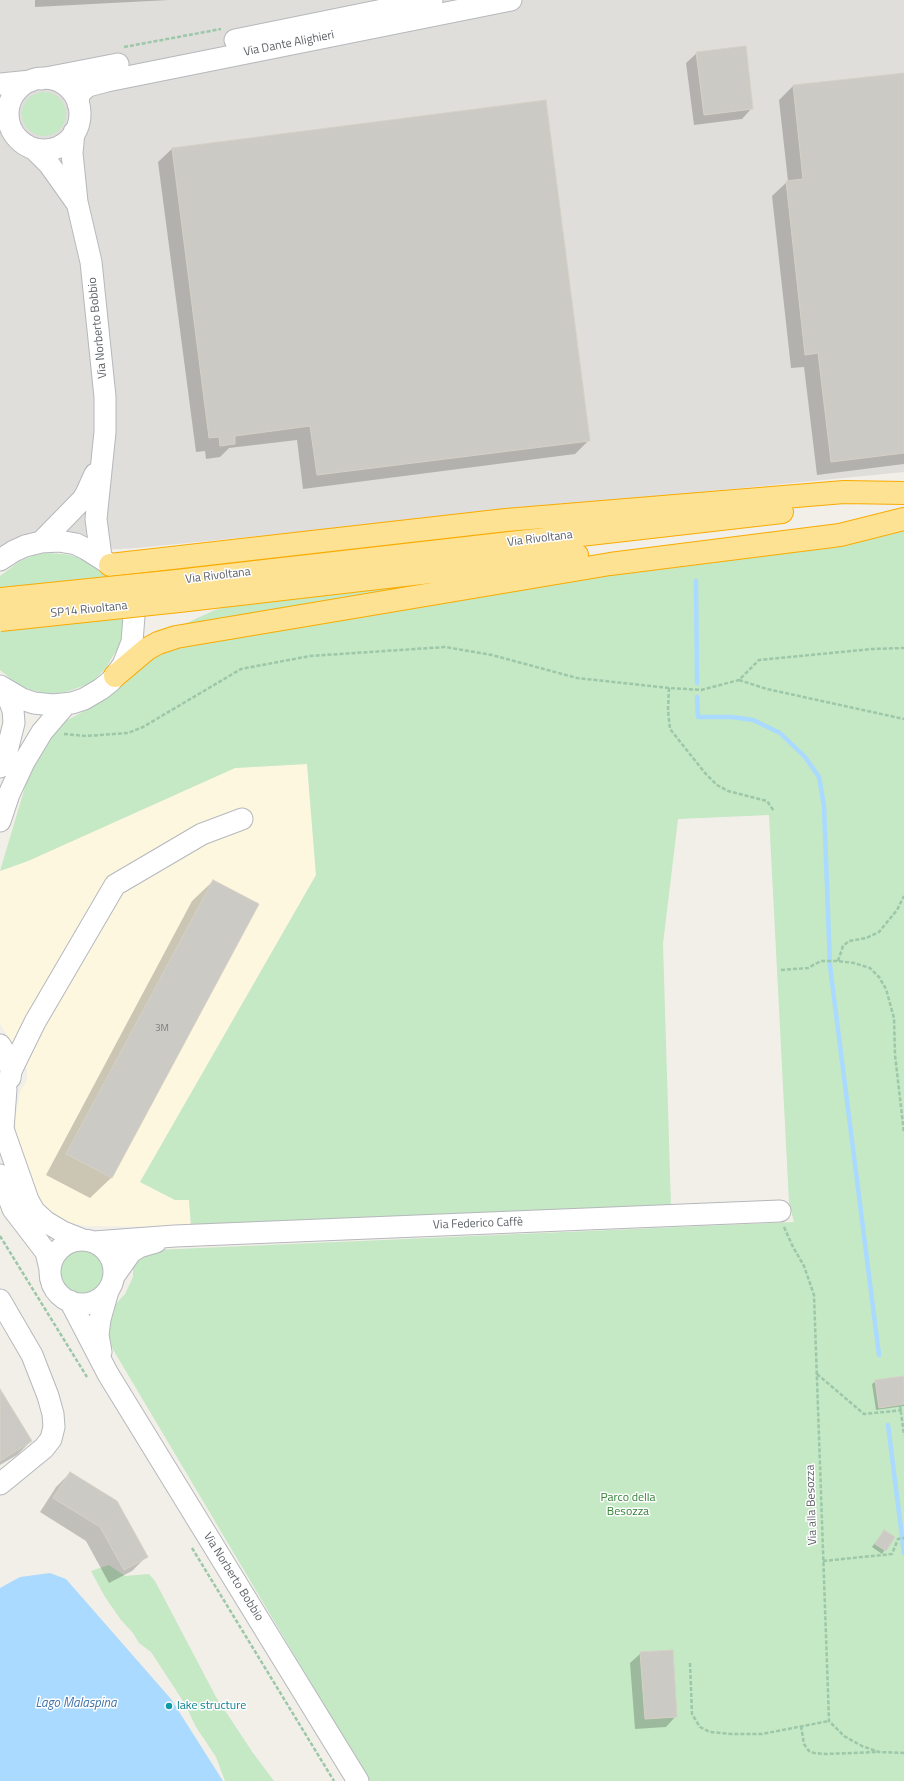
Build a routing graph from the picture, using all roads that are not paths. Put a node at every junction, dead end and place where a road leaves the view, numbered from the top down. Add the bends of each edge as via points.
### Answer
1 (432, 0) edge
2 (511, 0) edge
3 (36, 80) junction
4 (0, 84) edge
5 (78, 104) junction
6 (5, 123) edge
7 (74, 132) junction
8 (34, 148) junction
9 (77, 202) junction
10 (102, 455) junction
11 (904, 493) edge
12 (904, 498) edge
13 (904, 518) edge
14 (41, 542) junction
15 (0, 560) edge
16 (106, 561) junction
17 (178, 591) junction
18 (0, 599) edge
19 (0, 620) edge
20 (115, 676) junction
21 (2, 688) edge
22 (66, 704) junction
23 (0, 767) edge
24 (242, 819) dead end
25 (0, 821) edge
26 (30, 1032) junction
27 (2, 1047) edge
28 (6, 1085) edge
29 (0, 1175) edge
30 (780, 1211) road end
31 (176, 1236) junction
32 (89, 1241) junction
33 (50, 1269) junction
34 (111, 1283) junction
35 (0, 1300) edge
36 (70, 1301) junction
37 (5, 1322) edge
38 (108, 1374) junction
39 (0, 1484) edge
40 (358, 1781) edge

1 - 3 street, Via Dante Alighieri
2 - 5 street, Via Dante Alighieri via 107,81 82,90
3 - 4 street, Via Dante Alighieri
3 - 5 street via 49,79 65,86
3 - 6 street via 20,88 11,100
5 - 7 street via 79,121
6 - 8 street via 22,143
7 - 8 street via 59,147 46,150
7 - 9 street, Via Norberto Bobbio via 72,153
8 - 9 street, Via Norberto Bobbio
9 - 10 street, Via Norberto Bobbio via 91,262 103,372 106,408
10 - 14 street, Via Norberto Bobbio via 86,494 72,512
10 - 16 street, Via Norberto Bobbio via 96,519
11 - 16 highway via 844,492 506,520
12 - 17 highway, Via Rivoltana
13 - 17 highway, Via Rivoltana
13 - 20 highway via 840,536 610,564 176,637 147,649
14 - 15 street, Via Norberto Bobbio via 24,546
14 - 16 street, Via Norberto Bobbio via 59,541 76,544
16 - 20 street, Via Norberto Bobbio via 122,580 133,610 131,648
17 - 18 highway, SP14 Rivoltana, bridge
17 - 19 highway, SP14 Rivoltana, bridge
20 - 22 street, Via Norberto Bobbio via 96,693
21 - 22 street, Via Norberto Bobbio via 34,703
21 - 23 street, Via Norberto Bobbio via 14,710 14,722
22 - 25 street via 42,732 24,762
24 - 26 street via 202,834 115,885
26 - 27 street
26 - 28 street
27 - 28 street, Via Norberto Bobbio via 9,1060
28 - 32 street, Via Norberto Bobbio via 3,1129 28,1200 34,1211 46,1222
29 - 33 street, Via Norberto Bobbio via 13,1209 46,1252
30 - 31 street, Via Federico Caffè
31 - 32 street
31 - 34 street via 138,1247 131,1252
32 - 33 street via 73,1241 65,1246 58,1252
32 - 34 street, Via Norberto Bobbio via 103,1248 110,1256 114,1265
33 - 36 street, Via Norberto Bobbio via 55,1288
34 - 36 street via 100,1298 91,1303 80,1304
34 - 38 street, Via Norberto Bobbio via 98,1335 98,1344
35 - 37 street
36 - 38 street, Via Norberto Bobbio
37 - 39 street via 32,1355 48,1396 54,1427 51,1439 44,1448
38 - 40 street, Via Norberto Bobbio

